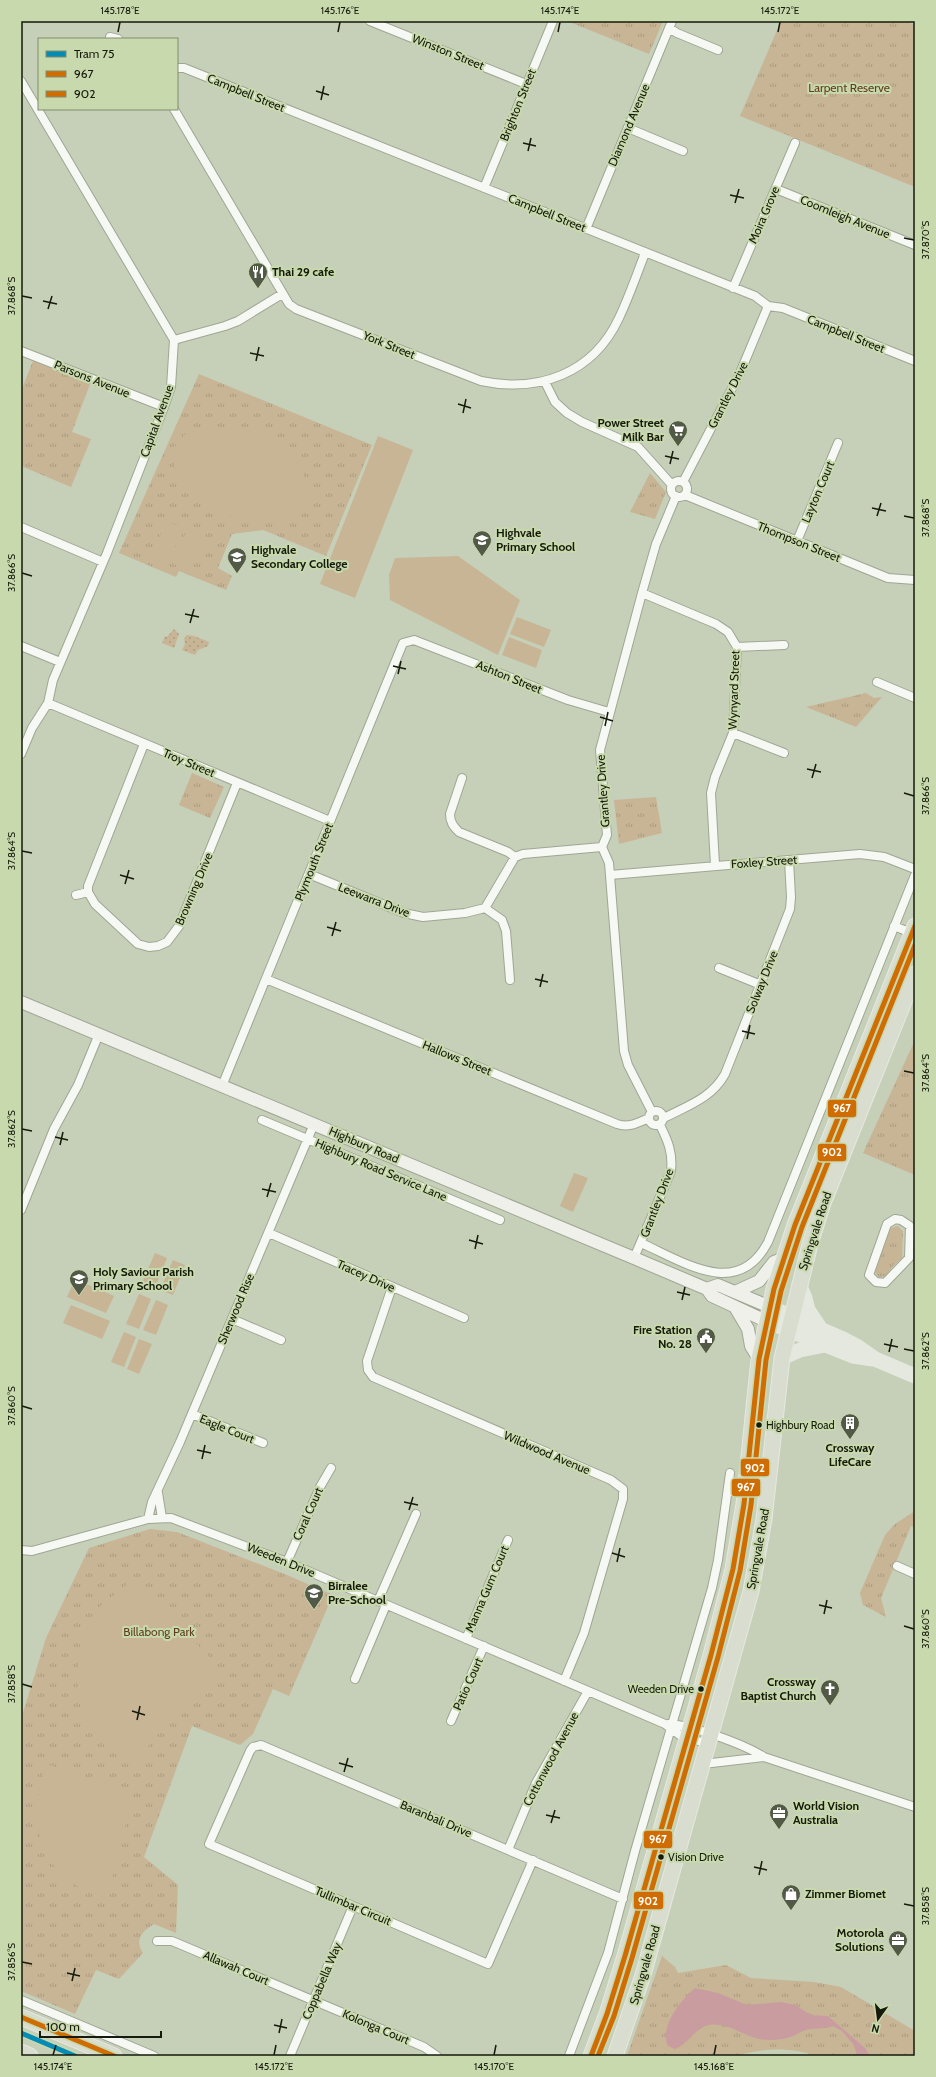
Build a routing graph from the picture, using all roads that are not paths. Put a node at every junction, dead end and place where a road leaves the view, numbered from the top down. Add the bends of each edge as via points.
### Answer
1 (370, 21) edge
2 (553, 21) edge
3 (671, 24) edge
4 (718, 50) dead end
5 (178, 68) edge
6 (21, 81) edge
7 (526, 84) junction
8 (38, 110) edge
9 (38, 110) edge
10 (175, 110) edge
11 (628, 128) junction
12 (795, 143) dead end
13 (683, 151) dead end
14 (484, 188) junction
15 (776, 189) junction
16 (586, 229) junction
17 (915, 245) edge
18 (645, 253) junction
19 (733, 288) junction
20 (282, 294) junction
21 (768, 306) junction
22 (174, 340) junction
23 (21, 351) edge
24 (915, 361) edge
25 (545, 382) junction
26 (164, 407) junction
27 (838, 443) dead end
28 (683, 482) junction
29 (672, 485) junction
30 (685, 495) junction
31 (676, 496) junction
32 (21, 527) edge
33 (797, 541) junction
34 (103, 562) junction
35 (915, 580) edge
36 (642, 593) junction
37 (408, 640) joint
38 (21, 646) edge
39 (784, 646) dead end
40 (737, 647) junction
41 (60, 662) junction
42 (878, 682) dead end
43 (915, 698) edge
44 (48, 703) junction
45 (610, 712) junction
46 (733, 733) junction
47 (144, 744) junction
48 (784, 753) dead end
49 (21, 754) edge
50 (462, 778) dead end
51 (238, 783) junction
52 (330, 821) junction
53 (602, 847) junction
54 (515, 857) junction
55 (789, 860) junction
56 (715, 865) junction
57 (915, 869) edge
58 (309, 874) junction
59 (610, 875) junction
60 (915, 875) edge
61 (88, 892) junction
62 (76, 895) dead end
63 (485, 908) junction
64 (894, 926) junction
65 (914, 931) edge
66 (719, 968) dead end
67 (915, 974) edge
68 (266, 979) junction
69 (510, 980) dead end
70 (761, 985) junction
71 (21, 1002) edge
72 (99, 1034) junction
73 (222, 1086) junction
74 (650, 1115) junction
75 (262, 1120) dead end
76 (662, 1121) junction
77 (314, 1124) junction
78 (307, 1139) junction
79 (21, 1210) edge
80 (500, 1220) dead end
81 (269, 1233) junction
82 (641, 1243) junction
83 (634, 1258) junction
84 (784, 1258) junction
85 (912, 1260) edge
86 (799, 1284) junction
87 (392, 1287) junction
88 (707, 1289) junction
89 (735, 1292) junction
90 (735, 1307) junction
91 (768, 1314) junction
92 (464, 1318) dead end
93 (232, 1319) junction
94 (790, 1323) junction
95 (820, 1328) junction
96 (281, 1340) dead end
97 (825, 1344) junction
98 (782, 1358) junction
99 (759, 1359) junction
100 (874, 1359) junction
101 (915, 1376) edge
102 (192, 1414) junction
103 (263, 1443) dead end
104 (331, 1468) dead end
105 (730, 1474) dead end
106 (158, 1493) junction
107 (416, 1514) dead end
108 (162, 1518) junction
109 (148, 1519) junction
110 (508, 1540) dead end
111 (21, 1550) edge
112 (287, 1562) junction
113 (897, 1566) dead end
114 (915, 1574) edge
115 (378, 1601) junction
116 (386, 1605) junction
117 (466, 1639) junction
118 (484, 1646) junction
119 (355, 1678) dead end
120 (564, 1681) junction
121 (588, 1691) junction
122 (451, 1721) dead end
123 (669, 1726) junction
124 (688, 1733) junction
125 (710, 1740) junction
126 (250, 1751) joint
127 (764, 1757) junction
128 (703, 1764) junction
129 (915, 1807) edge
130 (508, 1850) junction
131 (533, 1860) junction
132 (623, 1898) junction
133 (353, 1906) junction
134 (157, 1941) dead end
135 (21, 2000) edge
136 (313, 2001) junction
137 (21, 2016) edge
138 (627, 2024) junction
139 (600, 2034) junction
140 (21, 2052) edge
141 (96, 2052) edge
142 (30, 2056) edge
143 (114, 2056) edge
144 (154, 2056) edge
145 (290, 2056) edge
146 (437, 2056) edge
147 (569, 2056) edge
148 (591, 2056) edge
149 (616, 2056) edge

1 - 7 street, Winston Street
2 - 7 street, Brighton Street
3 - 4 street via 677,33
3 - 11 street, Diamond Avenue
5 - 14 street, Campbell Street via 184,68
6 - 9 street
7 - 14 street, Brighton Street
8 - 22 street
10 - 20 street, York Street
11 - 13 street
11 - 16 street, Diamond Avenue
12 - 15 street, Moira Grove
14 - 16 street, Campbell Street
15 - 17 street, Coomleigh Avenue
15 - 19 street, Moira Grove
16 - 18 street, Campbell Street
18 - 19 street, Campbell Street
18 - 25 street, York Street via 619,320 607,337 578,367
19 - 21 street, Campbell Street via 754,296
20 - 22 street via 238,321
20 - 25 street, York Street via 296,309 480,382 513,386
21 - 24 street, Campbell Street via 784,308
21 - 28 street, Grantley Drive via 740,373
22 - 26 street, Capital Avenue via 174,370
23 - 26 street, Parsons Avenue
25 - 29 street via 555,402 567,413 638,446
26 - 34 street, Capital Avenue
27 - 33 street, Layton Court
28 - 29 street via 677,481
28 - 30 street via 688,489
29 - 31 street via 672,492
30 - 31 street
30 - 33 street, Thompson Street
31 - 36 street, Grantley Drive via 656,544
32 - 34 street
33 - 35 street, Thompson Street via 888,578
34 - 41 street, Capital Avenue
36 - 40 street, Wynyard Street via 716,624 728,632
36 - 45 street, Grantley Drive
37 - 45 street, Ashton Street via 420,642 568,700
37 - 52 street, Plymouth Street via 401,648
38 - 41 street
39 - 40 street
40 - 46 street, Wynyard Street
41 - 44 street, Capital Avenue via 49,691
42 - 43 street
44 - 47 street, Troy Street
44 - 49 street, Capital Avenue via 32,728
45 - 53 street, Grantley Drive via 600,750 607,835
46 - 48 street
46 - 56 street, Wynyard Street via 714,777 711,793
47 - 51 street, Troy Street
47 - 61 street via 90,880
50 - 54 street via 450,814 454,827 459,832
51 - 52 street, Troy Street
51 - 61 street, Browning Drive via 179,926 167,942 149,947 138,944 95,904
52 - 58 street, Plymouth Street
53 - 54 street via 523,854
53 - 59 street via 609,863
54 - 63 street
55 - 56 street, Foxley Street
55 - 57 street, Foxley Street via 870,855 884,857
55 - 70 street, Solway Drive via 792,897 790,909
56 - 59 street, Foxley Street
58 - 63 street, Leewarra Drive via 416,916 465,913
58 - 68 street, Plymouth Street
59 - 74 street via 624,1051
60 - 64 street
61 - 62 street
63 - 69 street via 502,920 506,931
64 - 65 street, Springvale Road
64 - 82 street via 768,1242 759,1258 740,1271 729,1274 711,1273
65 - 84 highway, Springvale Road
66 - 70 street
67 - 86 highway, Springvale Road via 823,1203
68 - 73 street, Plymouth Street
68 - 74 street, Hallows Street via 617,1124 633,1125
70 - 76 street, Solway Drive via 725,1074 718,1085 704,1098
71 - 72 main road, Highbury Road
72 - 73 main road, Highbury Road
72 - 79 street via 78,1085 54,1129
73 - 77 main road, Highbury Road
74 - 76 street via 659,1112
74 - 76 street via 651,1123
75 - 78 street, Highbury Road Service Lane
76 - 82 street, Grantley Drive via 671,1151 671,1171
77 - 78 street, Sherwood Rise
77 - 83 main road, Highbury Road
78 - 80 street, Highbury Road Service Lane
78 - 81 street, Sherwood Rise
81 - 87 street, Tracey Drive
81 - 93 street, Sherwood Rise
82 - 83 street, Grantley Drive
83 - 88 main road, Highbury Road
84 - 89 main road via 774,1262 759,1281
84 - 91 highway, Springvale Road
85 - 85 street via 885,1283 876,1282 869,1275 887,1224 895,1219 910,1226
86 - 94 highway, Springvale Road
86 - 95 main road via 808,1310
87 - 92 street, Tracey Drive
87 - 120 street, Wildwood Avenue via 367,1361 368,1370 373,1377 611,1480 622,1489 623,1499 584,1633
88 - 89 main road, Highbury Road via 718,1285
88 - 90 main road, Highbury Road via 712,1296
89 - 91 main road, Highbury Road
90 - 91 main road, Highbury Road
90 - 99 main road via 748,1329 751,1346
91 - 94 main road, Highbury Road
91 - 99 highway, Springvale Road
93 - 96 street
93 - 102 street, Sherwood Rise
94 - 95 main road, Highbury Road
94 - 97 main road, Highbury Road
94 - 98 highway, Springvale Road
95 - 100 main road, Highbury Road via 858,1347
97 - 98 main road via 800,1350
97 - 100 main road, Highbury Road via 853,1356
98 - 125 highway, Springvale Road via 758,1556 748,1603
99 - 124 highway, Springvale Road via 744,1504 735,1558
100 - 101 main road, Highbury Road
102 - 103 street, Eagle Court
102 - 106 street, Sherwood Rise
104 - 112 street, Coral Court
105 - 123 street via 716,1571
106 - 108 street
106 - 109 street, Sherwood Rise via 152,1502
107 - 115 street
108 - 109 street, Weeden Drive
108 - 112 street, Weeden Drive via 179,1520
109 - 111 street, Weeden Drive via 32,1551
110 - 117 street, Manna Gum Court
112 - 115 street, Weeden Drive
113 - 114 street
115 - 116 street, Weeden Drive
116 - 117 street, Weeden Drive
116 - 119 street
117 - 118 street, Weeden Drive
118 - 120 street, Weeden Drive
118 - 122 street, Patio Court
120 - 121 street, Weeden Drive
121 - 123 street, Weeden Drive
121 - 130 street, Cottonwood Avenue via 539,1777
123 - 124 street, Weeden Drive
123 - 132 street
124 - 125 street, Weeden Drive
124 - 139 highway, Springvale Road via 625,1956
125 - 127 street via 756,1752
125 - 128 highway, Springvale Road
126 - 130 street, Baranbali Drive via 257,1746 264,1746
126 - 133 street, Tullimbar Circuit via 209,1844
127 - 128 street
127 - 129 street
128 - 138 highway, Springvale Road
130 - 131 street, Baranbali Drive
131 - 132 street, Baranbali Drive
131 - 133 street, Tullimbar Circuit via 488,1964
132 - 147 street via 607,1958
133 - 136 street, Coppabella Way
134 - 136 street, Allawah Court via 172,1940
135 - 144 street
136 - 145 street, Coppabella Way
136 - 146 street, Kolonga Court via 424,2047
137 - 141 highway
138 - 139 highway via 613,2035
138 - 149 highway, Springvale Road
139 - 148 highway, Springvale Road
140 - 142 highway
141 - 143 highway

